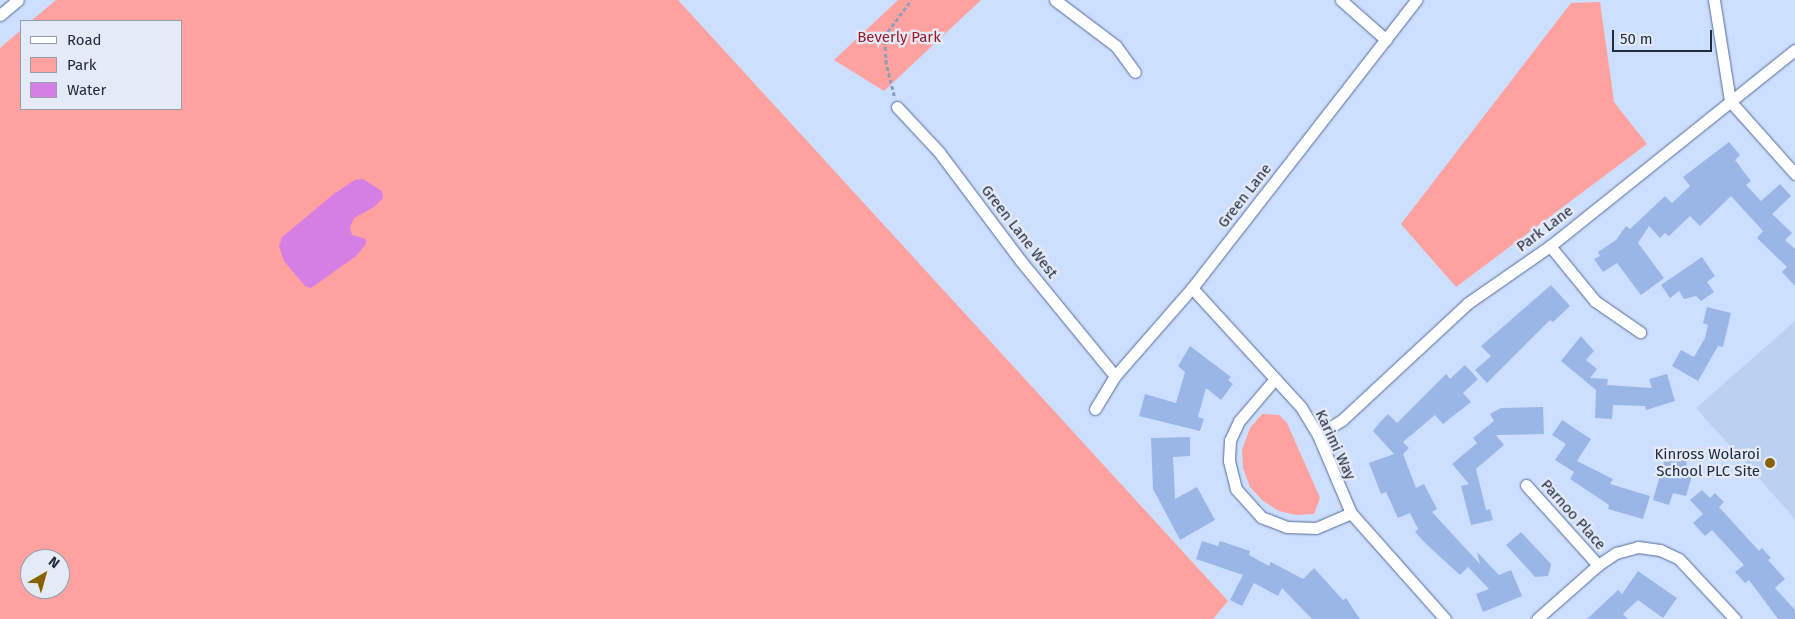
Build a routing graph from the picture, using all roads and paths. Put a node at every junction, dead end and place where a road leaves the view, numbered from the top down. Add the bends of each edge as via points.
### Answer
1 (18, 0) edge
2 (911, 0) edge
3 (1055, 0) edge
4 (1341, 0) edge
5 (1416, 0) edge
6 (1714, 0) edge
7 (0, 15) edge
8 (1386, 40) junction
9 (1795, 50) edge
10 (1135, 72) dead end
11 (1730, 101) junction
12 (897, 107) joint
13 (1795, 174) edge
14 (1550, 246) junction
15 (1192, 288) junction
16 (1640, 332) dead end
17 (1115, 376) junction
18 (1274, 380) junction
19 (1095, 409) dead end
20 (1318, 435) junction
21 (1526, 485) dead end
22 (1351, 513) junction
23 (1598, 565) junction
24 (1445, 619) edge
25 (1537, 619) edge
26 (1735, 619) edge

1 - 7 street
2 - 12 path via 884,37 886,64
3 - 10 street via 1116,46
4 - 8 street
5 - 8 street, Green Lane
6 - 11 street
8 - 15 street, Green Lane
9 - 11 street, Park Lane
11 - 13 street
11 - 14 street, Park Lane
12 - 17 street, Green Lane West via 939,152 1020,260
14 - 16 street via 1595,301
14 - 20 street, Park Lane via 1468,303 1342,420
15 - 17 street, Green Lane
15 - 18 street, Karimi Way
17 - 19 street, Green Lane
18 - 20 street, Karimi Way via 1301,407
18 - 22 street via 1239,421 1230,440 1229,461 1236,489 1261,517 1286,527 1316,528
20 - 22 street, Karimi Way
21 - 23 street, Parnoo Place
22 - 24 street, Karimi Way
23 - 25 street
23 - 26 street via 1628,548 1649,547 1671,554 1689,568

